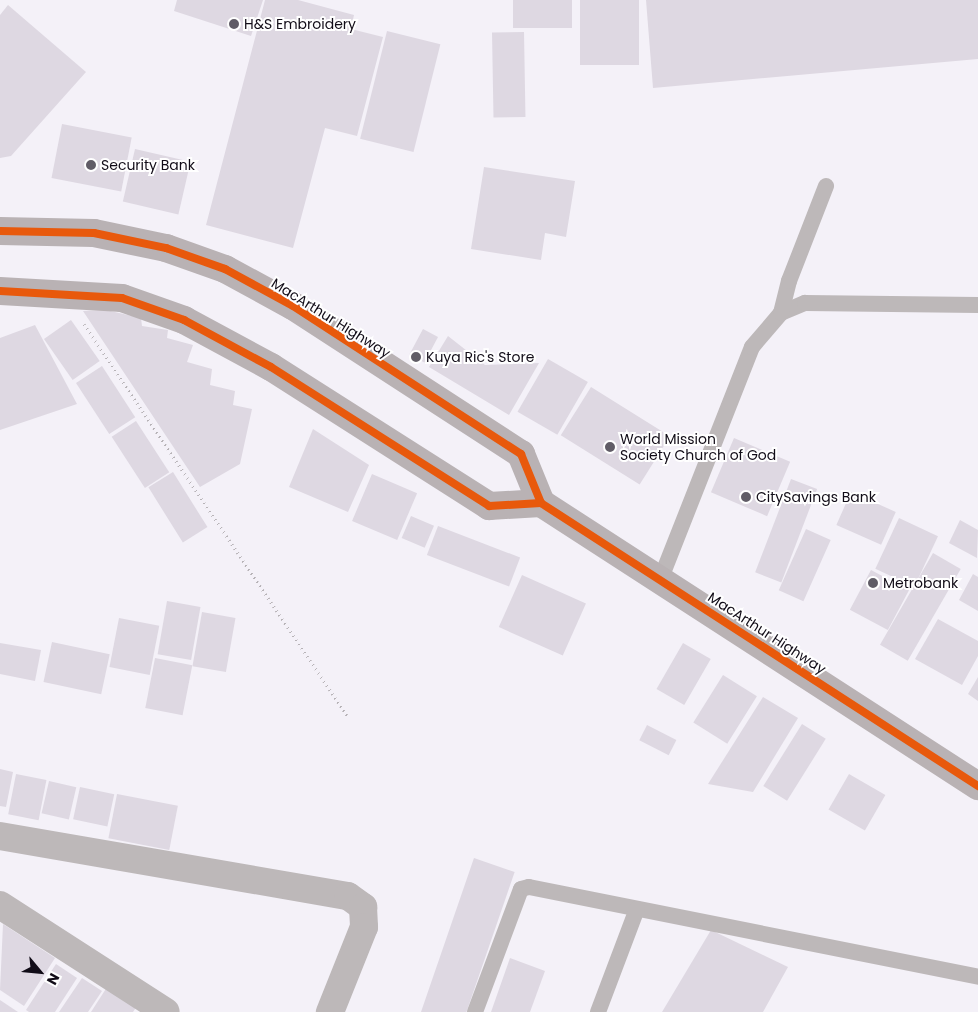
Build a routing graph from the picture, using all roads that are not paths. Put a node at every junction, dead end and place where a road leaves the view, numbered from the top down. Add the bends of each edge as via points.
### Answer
1 (826, 186) dead end
2 (0, 231) edge
3 (0, 291) edge
4 (978, 305) edge
5 (781, 312) junction
6 (541, 503) junction
7 (661, 578) junction
8 (978, 786) edge
9 (0, 836) edge
10 (0, 905) edge
11 (637, 909) junction
12 (978, 977) edge
13 (166, 1012) edge
14 (330, 1012) edge
15 (475, 1012) edge
16 (598, 1012) edge

1 - 5 lane via 789,281
2 - 6 highway, MacArthur Highway via 94,233 166,248 225,269 293,306 521,454
3 - 6 highway via 122,298 184,320 270,367 489,506
4 - 5 lane via 805,303
5 - 7 lane via 752,348
6 - 7 highway, MacArthur Highway
7 - 8 highway, MacArthur Highway
9 - 14 street via 348,896 363,907 364,927
10 - 13 street
11 - 12 lane
11 - 15 lane via 529,887 521,889
11 - 16 lane

